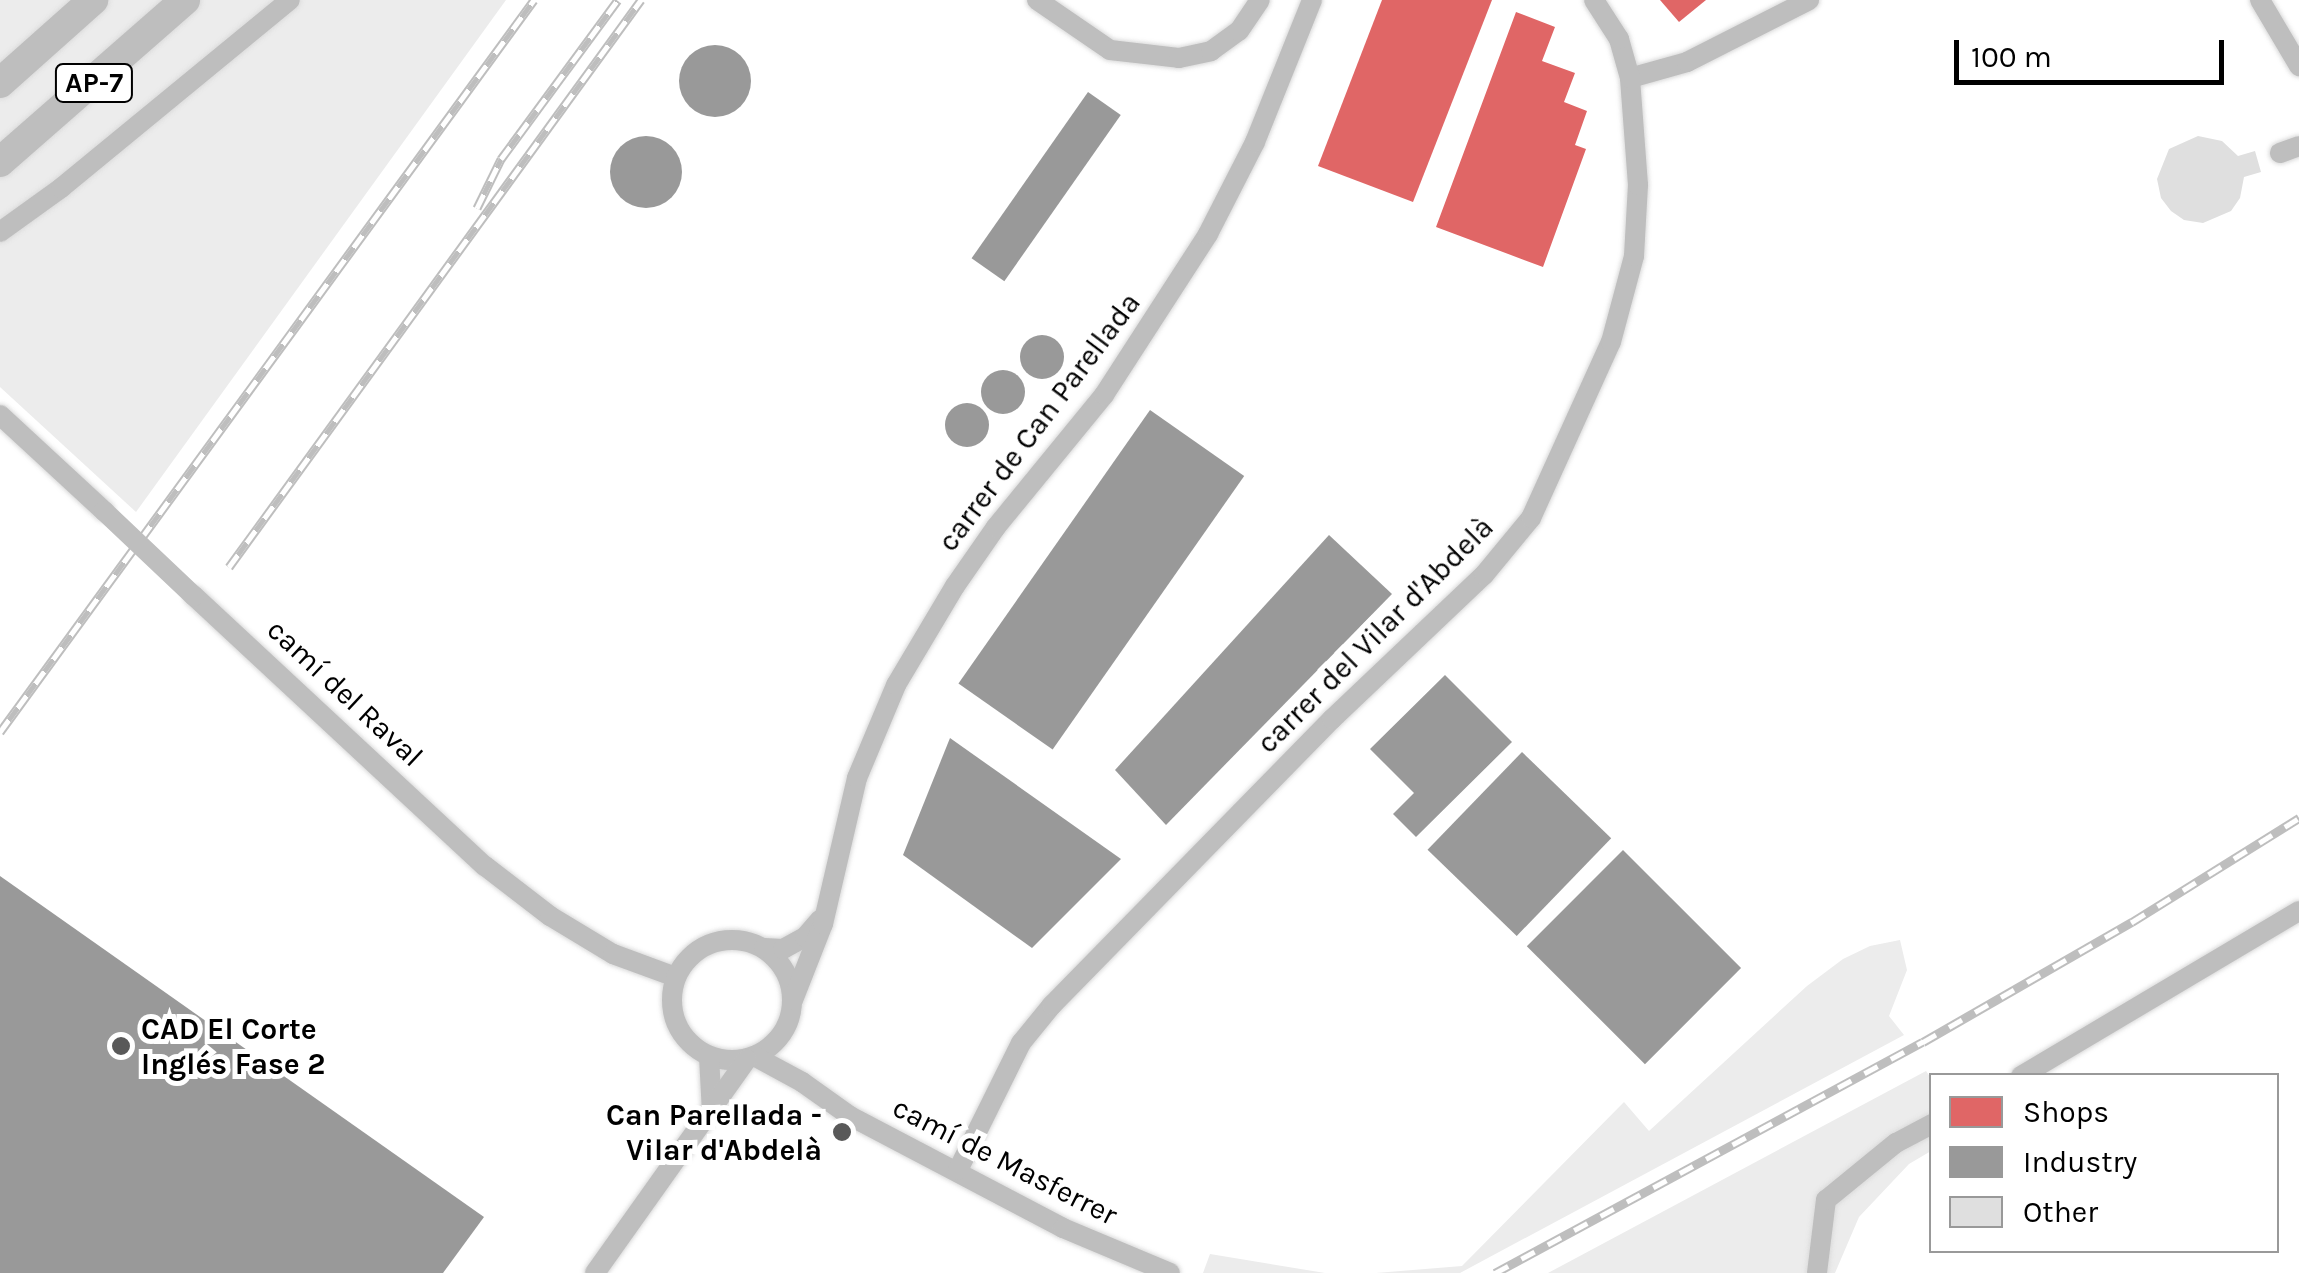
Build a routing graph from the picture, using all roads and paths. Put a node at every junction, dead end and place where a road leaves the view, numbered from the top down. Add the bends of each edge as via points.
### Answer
1 (93, 0) edge
2 (185, 0) edge
3 (290, 0) edge
4 (1038, 0) edge
5 (1260, 0) edge
6 (1312, 0) edge
7 (1594, 0) edge
8 (2260, 0) edge
9 (1805, 1) edge
10 (2299, 66) edge
11 (1630, 78) junction
12 (0, 83) edge
13 (0, 162) edge
14 (0, 232) edge
15 (0, 415) edge
16 (834, 886) junction
17 (2299, 911) edge
18 (764, 948) junction
19 (676, 976) junction
20 (793, 1000) junction
21 (779, 1038) junction
22 (709, 1056) junction
23 (751, 1057) junction
24 (2026, 1073) edge
25 (818, 1094) junction
26 (712, 1114) junction
27 (1929, 1126) edge
28 (958, 1170) junction
29 (595, 1273) edge
30 (1170, 1273) edge
31 (1817, 1273) edge

1 - 12 highway, AP-7
2 - 13 highway, AP-7
3 - 14 street
4 - 5 street via 1110,50 1179,58 1211,51 1239,31
6 - 16 street, carrer de Can Parellada via 1256,142 1208,234 1104,395 965,572 896,685 857,778
7 - 11 street, carrer del Vilar d'Abdelà via 1619,39
8 - 10 street
9 - 11 street via 1688,62
11 - 28 street, carrer del Vilar d'Abdelà via 1638,185 1634,256 1612,342 1531,518 1484,575 1332,719 1052,1005 1021,1043
15 - 19 street, camí del Raval, bridge via 485,866 613,954
16 - 18 street, carrer de Can Parellada via 805,937 783,949
16 - 20 street, carrer de Can Parellada
17 - 24 street
18 - 19 street via 724,940 696,953
18 - 20 street via 784,971
19 - 22 street via 673,1014 693,1046
20 - 21 street
21 - 23 street
21 - 25 street, camí de Masferrer
22 - 23 street
22 - 26 street
23 - 25 street, camí de Masferrer
23 - 26 street
25 - 28 street, camí de Masferrer
26 - 29 street
27 - 31 street via 1896,1143 1826,1200
28 - 30 street, camí de Masferrer via 1062,1228

